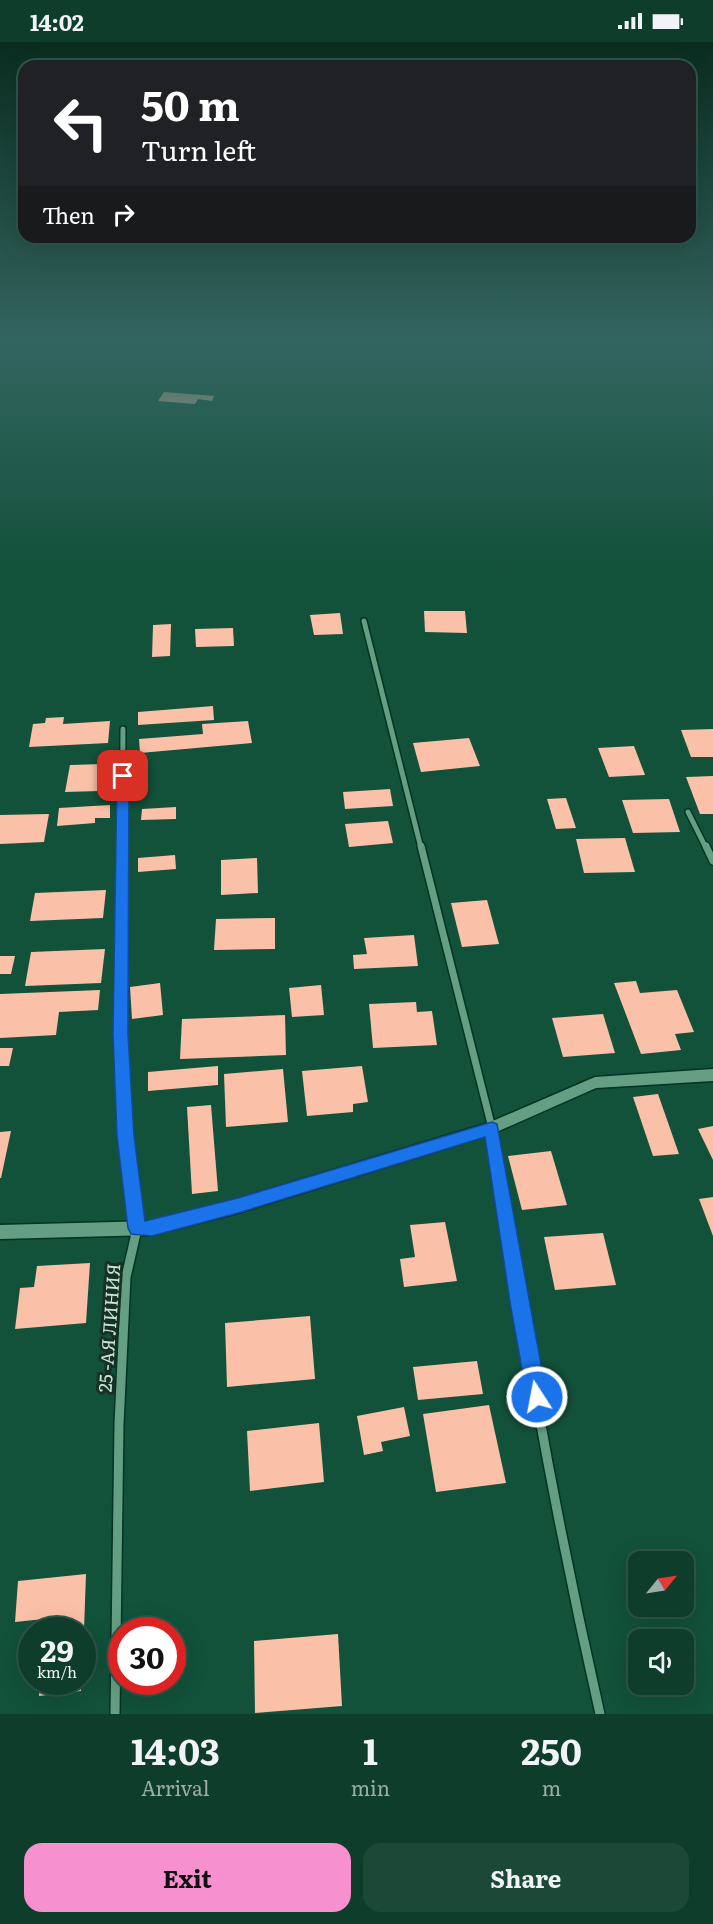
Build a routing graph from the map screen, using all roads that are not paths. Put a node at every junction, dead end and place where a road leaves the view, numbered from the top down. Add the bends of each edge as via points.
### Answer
1 (364, 621) dead end
2 (123, 729) dead end
3 (688, 812) dead end
4 (713, 861) edge
5 (713, 1075) edge
6 (492, 1128) junction
7 (137, 1228) junction
8 (0, 1233) edge
9 (115, 1714) edge
10 (600, 1714) edge

1 - 6 street
2 - 7 street, 25 -АЯ ЛИНИЯ via 120,1034
3 - 4 street
5 - 6 street via 595,1083
6 - 7 street via 238,1206 152,1228
6 - 10 street via 520,1308
7 - 8 street
7 - 9 street, 25 -АЯ ЛИНИЯ via 126,1277

